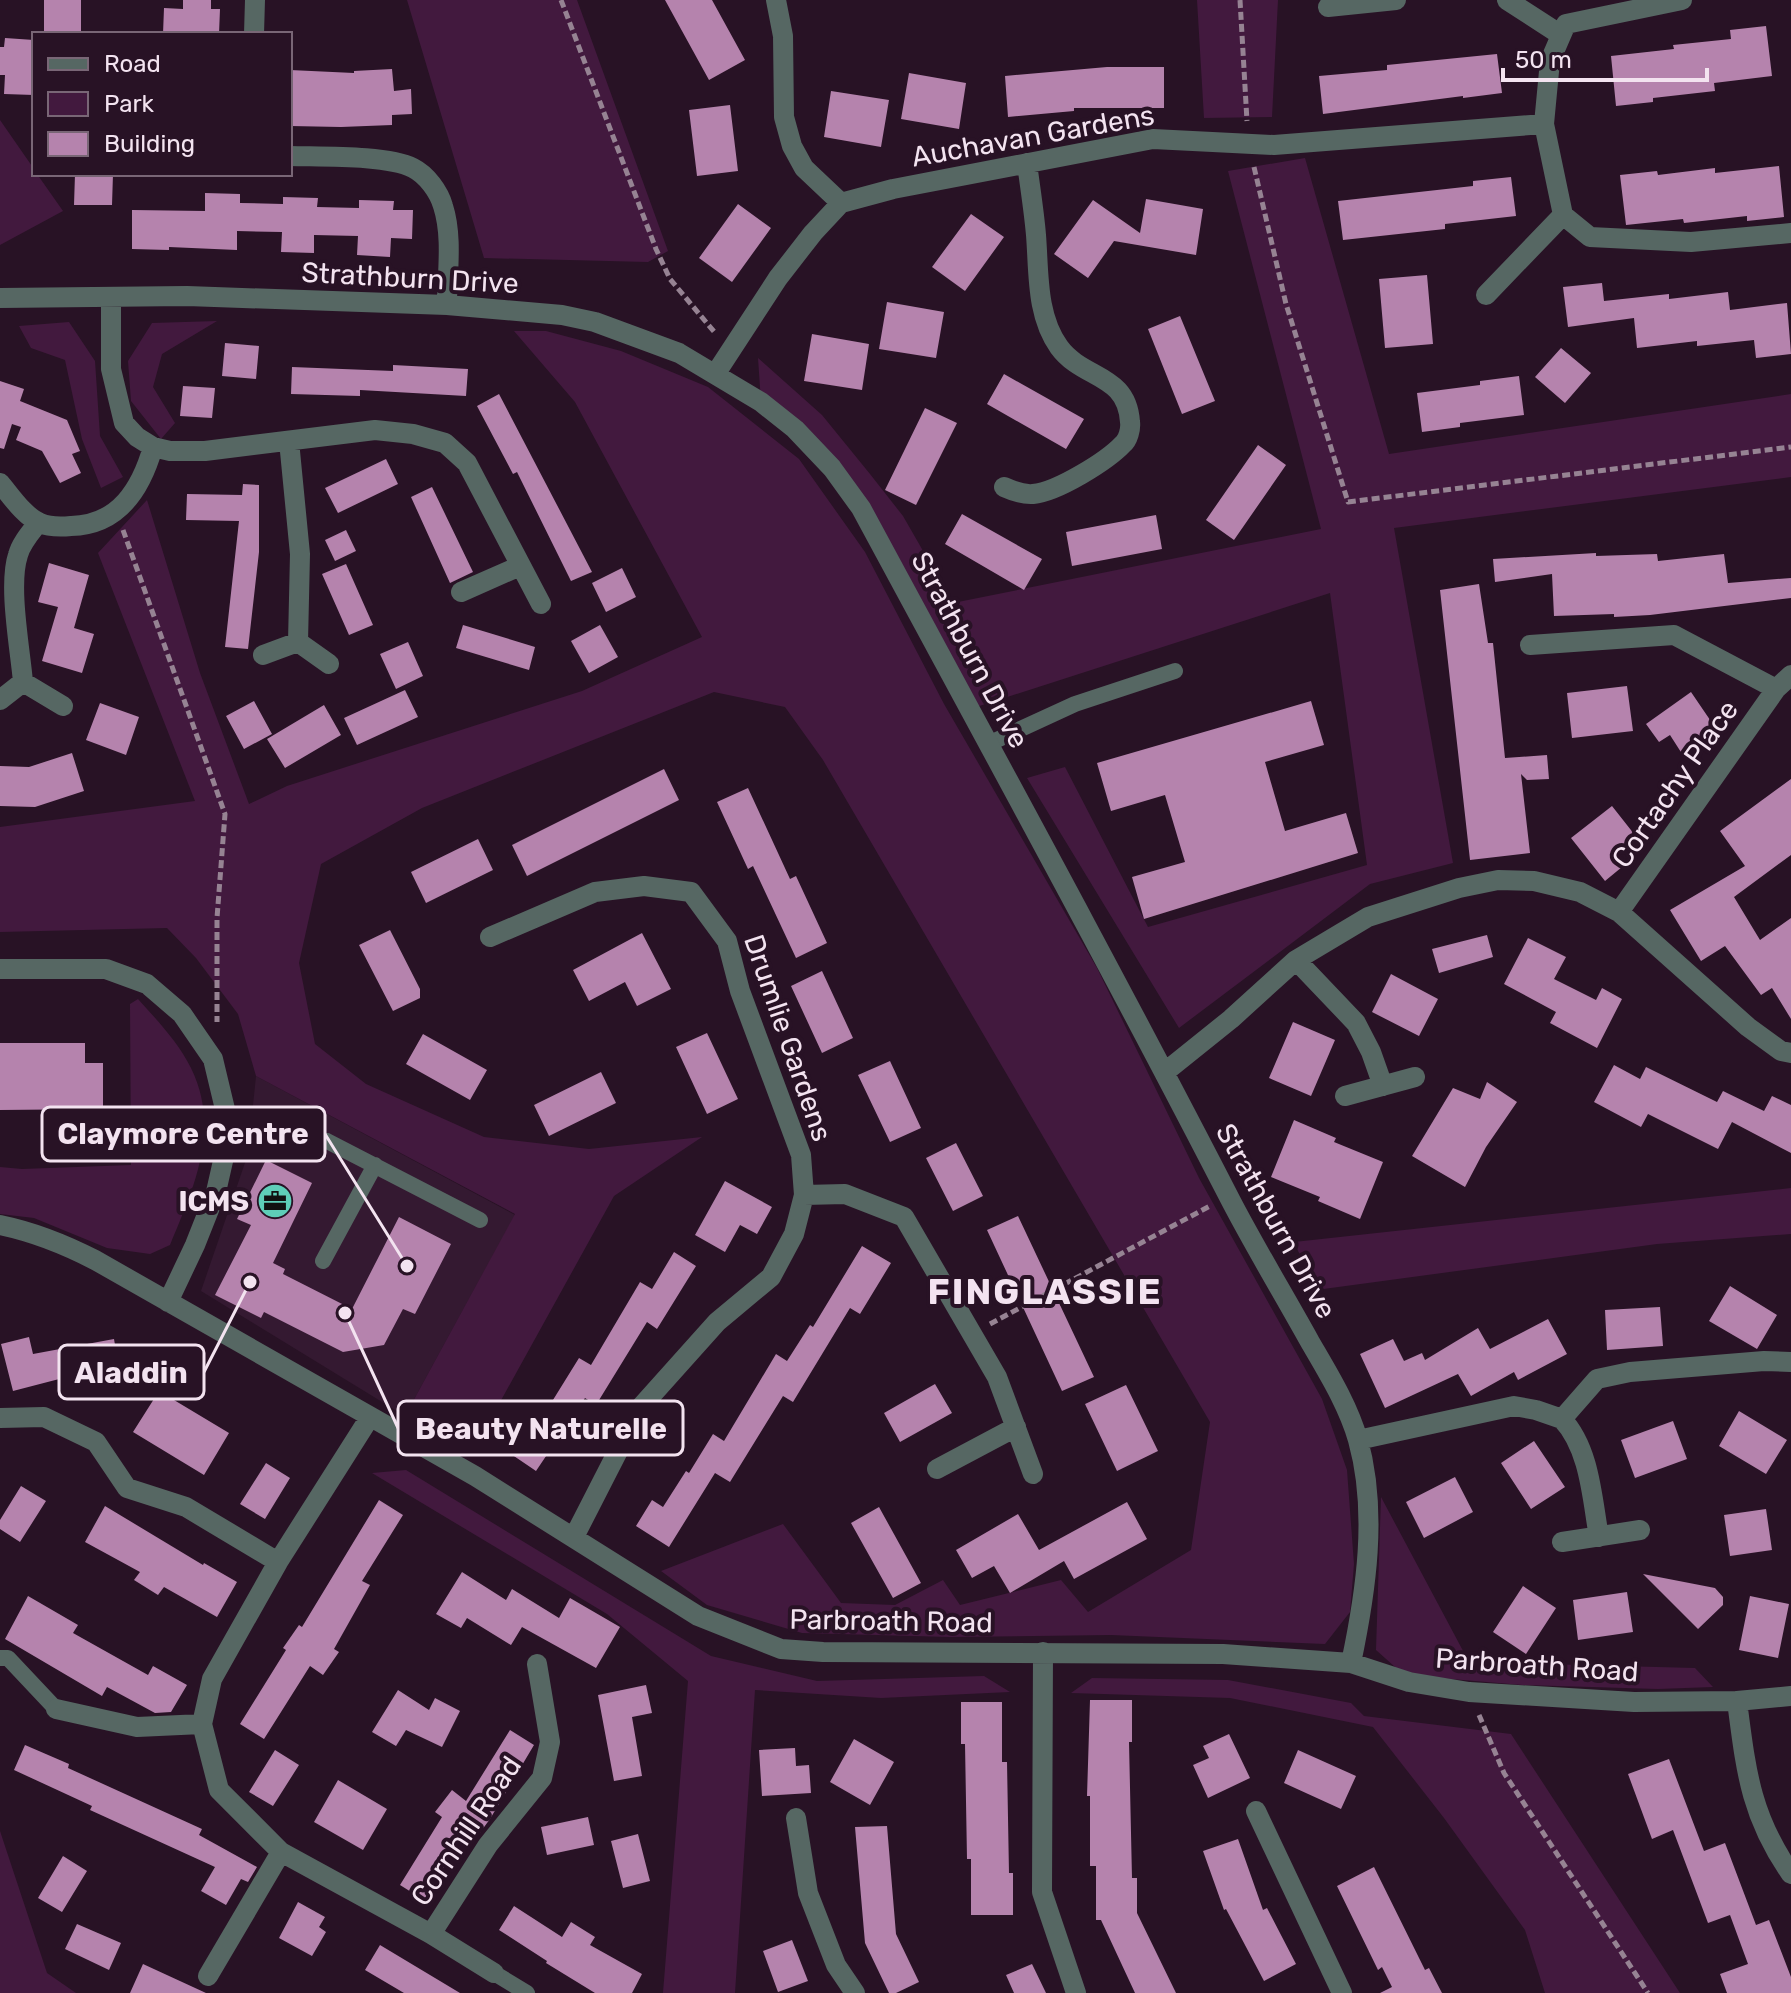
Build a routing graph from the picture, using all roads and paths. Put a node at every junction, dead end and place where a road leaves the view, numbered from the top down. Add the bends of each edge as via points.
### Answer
1 (255, 0) edge
2 (561, 0) edge
3 (776, 0) edge
4 (1240, 0) edge
5 (1396, 0) edge
6 (1507, 0) edge
7 (1682, 0) edge
8 (1328, 7) dead end
9 (254, 32) edge
10 (1561, 35) junction
11 (1544, 124) junction
12 (1249, 144) junction
13 (292, 156) edge
14 (1027, 163) junction
15 (841, 203) junction
16 (1563, 215) junction
17 (1791, 233) edge
18 (1486, 295) dead end
19 (111, 297) junction
20 (0, 298) edge
21 (447, 305) junction
22 (730, 350) junction
23 (716, 373) junction
24 (289, 441) junction
25 (153, 447) junction
26 (1791, 447) edge
27 (0, 483) edge
28 (1004, 487) dead end
29 (117, 512) junction
30 (38, 523) junction
31 (520, 566) junction
32 (461, 592) dead end
33 (541, 604) dead end
34 (298, 642) junction
35 (1530, 645) dead end
36 (263, 655) dead end
37 (329, 664) dead end
38 (1175, 671) dead end
39 (23, 682) junction
40 (1784, 682) edge
41 (0, 700) edge
42 (63, 706) dead end
43 (988, 744) junction
44 (1619, 912) junction
45 (490, 937) dead end
46 (1296, 960) junction
47 (0, 969) edge
48 (218, 1025) dead end
49 (1791, 1053) edge
50 (1165, 1072) junction
51 (1415, 1077) dead end
52 (1383, 1086) junction
53 (1345, 1096) dead end
54 (230, 1130) junction
55 (375, 1165) junction
56 (804, 1195) junction
57 (1229, 1196) junction
58 (480, 1220) dead end
59 (0, 1225) edge
60 (323, 1261) dead end
61 (168, 1302) junction
62 (972, 1334) junction
63 (1791, 1362) edge
64 (370, 1417) junction
65 (0, 1418) edge
66 (1562, 1419) junction
67 (1016, 1427) junction
68 (1358, 1440) junction
69 (937, 1469) dead end
70 (1033, 1474) dead end
71 (1640, 1530) dead end
72 (574, 1537) junction
73 (1599, 1537) junction
74 (1562, 1542) dead end
75 (278, 1562) junction
76 (1043, 1652) junction
77 (0, 1658) edge
78 (1351, 1663) junction
79 (537, 1664) dead end
80 (1469, 1692) junction
81 (1791, 1696) edge
82 (1737, 1701) junction
83 (56, 1709) joint
84 (202, 1724) junction
85 (1256, 1811) dead end
86 (796, 1818) dead end
87 (281, 1852) junction
88 (1791, 1874) edge
89 (431, 1934) junction
90 (494, 1973) joint
91 (208, 1976) dead end
92 (527, 1993) edge
93 (855, 1993) edge
94 (1076, 1993) edge
95 (1342, 1993) edge
96 (1648, 1993) edge

1 - 9 street
2 - 22 path via 670,279
3 - 15 street via 783,36 784,117 792,146 804,168
4 - 12 path
5 - 8 street
6 - 10 street
7 - 10 street via 1566,24
10 - 11 street via 1550,61
11 - 12 street, Auchavan Gardens
11 - 16 street
12 - 14 street, Auchavan Gardens via 1153,139
12 - 26 path via 1286,304 1348,502
13 - 21 street via 395,162 415,169 433,186 448,237
14 - 15 street, Auchavan Gardens
14 - 28 street via 1046,319 1058,346 1076,365 1116,385 1131,424 1126,442 1050,489 1033,494
15 - 22 street via 778,278
16 - 17 street via 1590,237 1691,242
16 - 18 street
19 - 20 street, Strathburn Drive
19 - 21 street, Strathburn Drive
19 - 25 street via 111,369 124,423
21 - 23 street, Strathburn Drive via 595,322 679,353
22 - 23 street
23 - 43 street, Strathburn Drive via 795,429 854,498
24 - 25 street via 205,451
24 - 31 street via 375,430 445,443 467,463
24 - 34 street via 300,554
25 - 29 street via 146,472
27 - 30 street
29 - 30 street via 76,526
29 - 48 path via 225,814 217,918
30 - 39 street via 18,553 15,572
31 - 32 street
31 - 33 street
34 - 36 street
34 - 37 street
35 - 40 street, Cortachy Place via 1674,635
38 - 43 lane via 1075,704
39 - 41 street
39 - 42 street
40 - 44 street, Cortachy Place
43 - 50 street, Strathburn Drive
44 - 46 street via 1580,892 1534,881 1498,880 1368,917
44 - 49 street via 1748,1027
45 - 56 street, Drumlie Gardens via 595,892 644,886 691,892 727,941 740,991 801,1155
46 - 50 street
46 - 52 street via 1356,1023
47 - 54 street via 106,969 147,984 182,1014 213,1059
50 - 57 street, Strathburn Drive
51 - 52 street
52 - 53 street
54 - 55 lane via 327,1141
54 - 61 street via 216,1192
55 - 58 lane
55 - 60 lane
56 - 62 street via 845,1194 904,1217
56 - 72 street, Drumlie Gardens via 794,1234 771,1277 717,1322 640,1408
57 - 62 path
57 - 68 street, Strathburn Drive via 1329,1376
59 - 61 street, Parbroath Road via 62,1243
61 - 64 street, Parbroath Road
62 - 67 street via 997,1377
63 - 66 street via 1646,1370 1597,1379
64 - 72 street, Parbroath Road
64 - 75 street, Cornhill Road
65 - 75 street via 44,1417 96,1442 127,1488 186,1507
66 - 68 street via 1514,1406
66 - 73 street via 1583,1456
67 - 69 street
67 - 70 street
68 - 78 street, Strathburn Drive via 1367,1542
71 - 73 street
72 - 76 street, Parbroath Road via 698,1616 781,1649
73 - 74 street
75 - 84 street, Cornhill Road via 212,1679
76 - 78 street, Parbroath Road via 1223,1654
76 - 94 street via 1042,1892
77 - 83 lane via 8,1658
78 - 80 street, Parbroath Road via 1409,1682
79 - 89 street, Cornhill Road via 550,1742 542,1778 488,1845
80 - 82 street, Parbroath Road via 1634,1702
80 - 96 path via 1504,1773
81 - 82 street, Parbroath Road
82 - 88 street via 1754,1805
83 - 84 street via 137,1727
84 - 87 street, Cornhill Road via 219,1790
85 - 95 street
86 - 93 street via 808,1893 836,1965
87 - 89 street, Cornhill Road
87 - 91 street
89 - 90 street, Cornhill Road
90 - 92 lane

